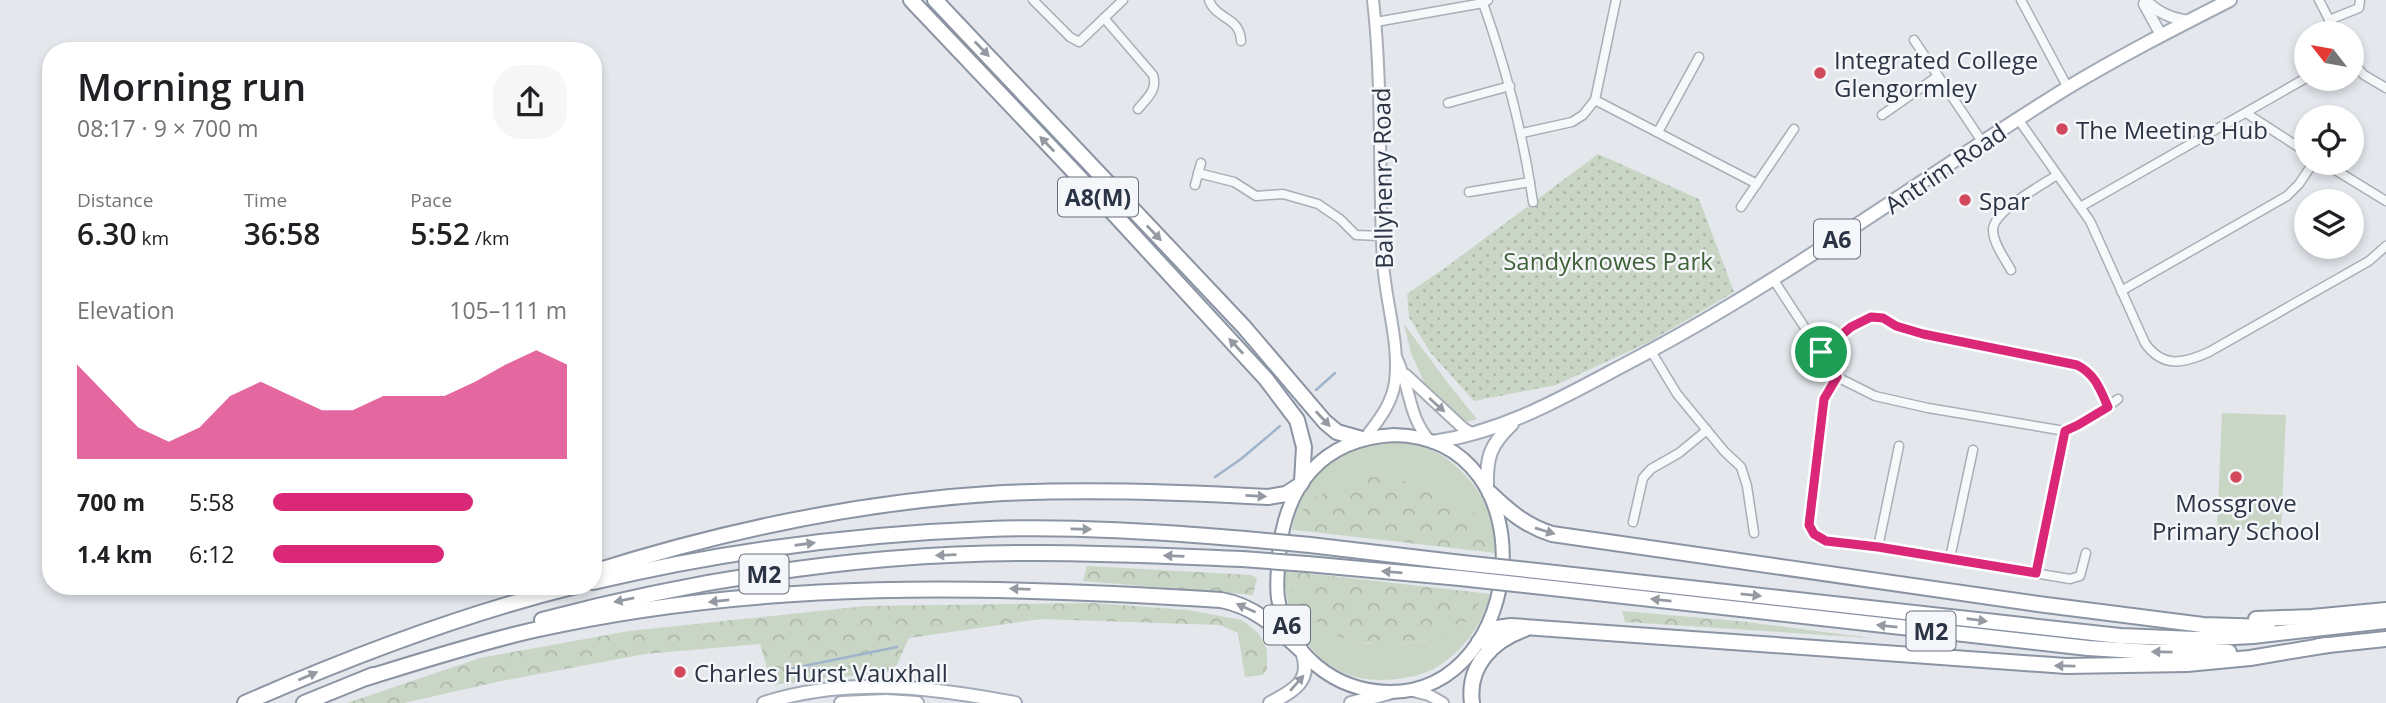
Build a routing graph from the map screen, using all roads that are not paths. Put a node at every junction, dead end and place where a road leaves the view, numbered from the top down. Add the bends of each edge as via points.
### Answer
1 (911, 0) edge
2 (935, 0) edge
3 (1034, 0) edge
4 (1124, 0) edge
5 (1209, 0) edge
6 (1373, 0) edge
7 (1616, 0) edge
8 (2021, 0) edge
9 (2143, 0) edge
10 (2230, 0) edge
11 (2319, 0) edge
12 (2360, 0) edge
13 (1486, 1) edge
14 (1104, 19) junction
15 (2329, 20) joint
16 (2189, 21) junction
17 (1376, 22) junction
18 (2161, 35) junction
19 (1914, 40) dead end
20 (1241, 41) dead end
21 (1699, 57) dead end
22 (2364, 75) edge
23 (1938, 76) junction
24 (2294, 85) edge
25 (1510, 86) junction
26 (2068, 88) junction
27 (2386, 88) edge
28 (1595, 100) junction
29 (1448, 103) dead end
30 (1138, 109) dead end
31 (2246, 113) junction
32 (1882, 115) dead end
33 (2018, 119) junction
34 (1794, 129) dead end
35 (1658, 132) junction
36 (1522, 133) junction
37 (1983, 143) junction
38 (2294, 144) edge
39 (1201, 163) dead end
40 (1198, 173) junction
41 (2057, 175) junction
42 (2305, 175) edge
43 (2344, 175) edge
44 (1530, 181) junction
45 (1757, 184) junction
46 (1195, 185) dead end
47 (1469, 192) dead end
48 (2386, 201) edge
49 (1533, 202) dead end
50 (2082, 206) junction
51 (1741, 207) dead end
52 (1382, 236) junction
53 (2386, 246) edge
54 (2011, 270) dead end
55 (1773, 279) junction
56 (2121, 291) junction
57 (1651, 351) junction
58 (1821, 352) junction
59 (1395, 355) junction
60 (1404, 373) junction
61 (1837, 377) junction
62 (2118, 399) dead end
63 (2108, 407) junction
64 (1515, 421) junction
65 (1707, 430) junction
66 (2065, 431) junction
67 (1473, 434) junction
68 (1363, 438) junction
69 (1431, 442) junction
70 (1899, 446) dead end
71 (1973, 450) dead end
72 (1301, 484) junction
73 (1489, 490) junction
74 (1633, 522) dead end
75 (1754, 533) dead end
76 (1878, 547) junction
77 (2086, 553) dead end
78 (1950, 558) junction
79 (602, 570) edge
80 (2036, 573) junction
81 (602, 580) edge
82 (521, 595) edge
83 (543, 595) edge
84 (2386, 610) edge
85 (2153, 618) junction
86 (2386, 621) edge
87 (1530, 628) junction
88 (2318, 629) junction
89 (2386, 639) edge
90 (1478, 643) junction
91 (2328, 645) junction
92 (1301, 650) junction
93 (332, 666) junction
94 (366, 678) junction
95 (1409, 690) junction
96 (1393, 692) junction
97 (245, 703) edge
98 (304, 703) edge
99 (764, 703) edge
100 (841, 703) edge
101 (917, 703) edge
102 (1015, 703) edge
103 (1270, 703) edge
104 (1351, 703) edge
105 (1443, 703) edge
106 (1467, 703) edge
107 (1472, 703) edge

72 -> 1 highway, A8(M) via 1303,438 1297,420 1274,388
2 -> 68 highway, A8(M) via 1244,327 1325,422 1337,432
3 - 14 street via 1079,42
4 - 14 street
5 - 20 street via 1211,7 1236,24
6 - 17 main road, Ballyhenry Road
7 - 28 street
8 - 26 street
9 - 16 street via 2164,15
9 - 18 street
10 - 16 main road, Antrim Road / A6
11 - 15 street
12 - 15 street via 2359,8
13 - 17 street
13 - 25 street
14 - 30 street via 1153,75 1154,91
16 - 18 main road, Antrim Road / A6
17 - 52 main road, Ballyhenry Road
18 - 26 main road, Antrim Road / A6
19 - 23 street
21 - 35 street
22 - 27 street
23 - 32 street
23 - 37 street
24 - 31 street
25 - 29 street
25 - 36 street
26 - 33 main road, Antrim Road / A6
28 - 35 street
28 - 36 street via 1572,122
31 - 38 street
31 - 50 street
33 - 37 main road, Antrim Road / A6
33 - 41 street
34 - 45 street
35 - 45 street
36 - 44 street
37 - 55 main road, Antrim Road / A6
39 - 40 street
40 - 46 street
40 - 52 street via 1234,183 1256,196 1283,194 1318,204 1356,235
41 - 50 street
41 - 54 street via 1997,217 1995,237
42 - 56 street via 2287,195
43 - 48 street
44 - 47 street
44 - 49 street
45 - 51 street
50 - 56 street
52 - 59 main road, Ballyhenry Road
53 - 56 street via 2369,261 2187,362 2152,354
55 - 57 main road, Antrim Road / A6
55 - 58 street
57 - 64 main road, Antrim Road / A6
57 - 65 street via 1677,394
58 - 61 street
58 - 63 street via 1851,327 1871,317 1883,318 1923,334 2077,365 2097,381
59 - 60 main road, Ballyhenry Road
59 - 68 main road, Ballyhenry Road via 1390,401
60 -> 67 main road
60 - 69 main road, Ballyhenry Road via 1417,422
61 - 66 street via 1875,396
61 - 76 street via 1824,399 1809,525 1826,541
62 - 63 street
63 - 66 street
64 - 67 main road, Antrim Road / A6
64 - 73 main road, Antrim Road / A6 via 1490,451
65 - 74 street via 1643,478
65 - 75 street via 1741,467
66 - 80 street
67 - 69 main road, Antrim Road / A6
68 - 69 main road, A6 via 1406,435
68 - 72 main road, A6 via 1329,455
69 - 73 main road, A6 via 1460,457
70 - 76 street
71 - 78 street
79 -> 72 highway via 805,518 925,501 1154,490 1268,497 1286,494
72 - 92 main road, A6 via 1284,520 1278,574 1281,610
73 -> 85 highway via 1516,517 1552,534
73 - 90 main road, A6 via 1500,519 1501,564 1497,602
76 - 78 street
77 - 80 street via 2080,576 2070,579
78 - 80 street
81 -> 88 highway, M2, bridge via 699,559 823,541 990,529 1084,529 1310,545 2120,636 2194,639
82 - 93 highway
83 - 93 highway
84 - 85 highway via 2312,617
85 - 88 highway via 2203,625
86 - 88 highway, M2
87 - 90 highway via 1496,628
91 -> 87 highway via 2187,664 2066,666
87 - 107 highway via 1498,642 1479,662
89 - 91 highway, M2
90 - 95 main road, A6 via 1439,680
90 - 106 main road via 1468,675
91 -> 94 highway, M2, bridge via 2214,652 2088,648 1307,564 1018,553 863,561 682,587 471,641
92 -> 94 highway via 1258,613 1221,600 913,588 777,595 624,614 523,633
92 - 96 main road, A6 via 1324,672 1346,684
103 -> 92 main road, A6 via 1301,683 1307,667
97 -> 93 highway
94 - 98 highway, M2
95 - 96 main road, A6
95 - 105 main road
96 - 104 main road, A6
99 - 102 main road via 825,690 886,685
100 - 101 main road

